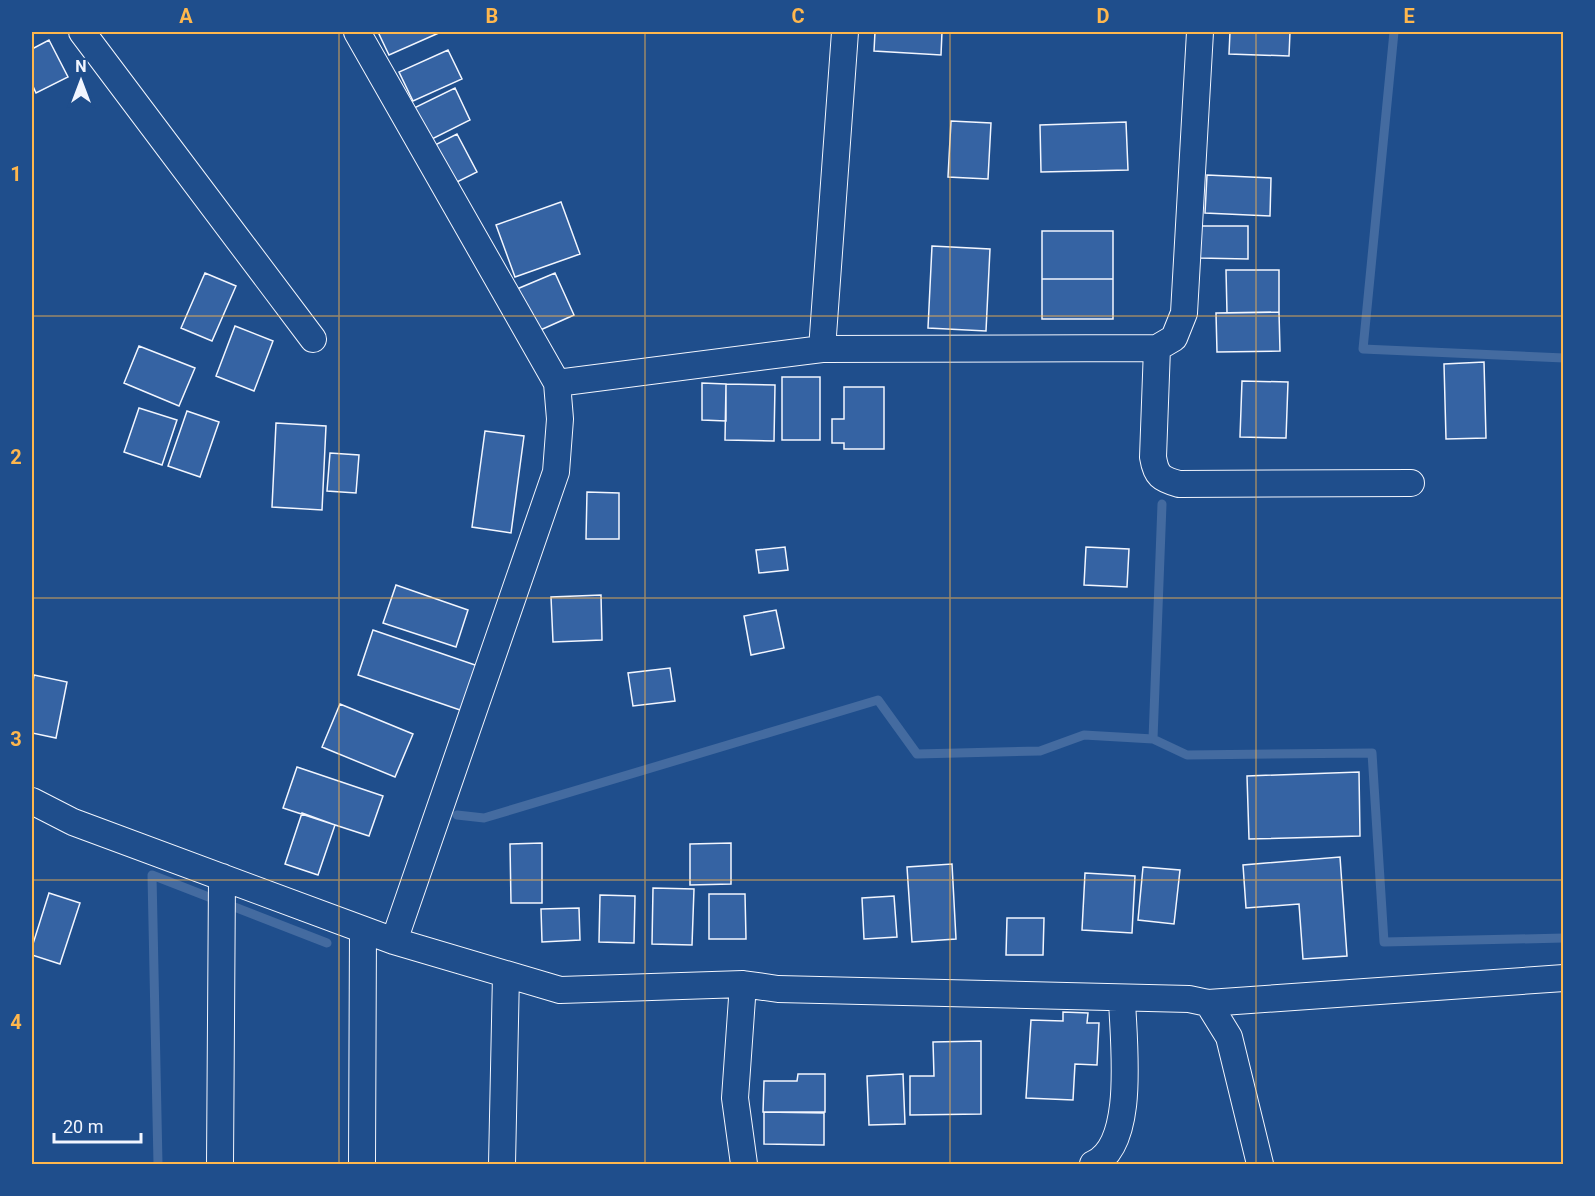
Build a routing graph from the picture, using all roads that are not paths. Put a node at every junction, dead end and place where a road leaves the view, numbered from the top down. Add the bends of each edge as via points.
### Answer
1 (82, 32) edge
2 (357, 32) edge
3 (844, 32) edge
4 (1200, 32) edge
5 (313, 339) dead end
6 (1157, 348) junction
7 (822, 349) junction
8 (557, 383) junction
9 (1411, 483) dead end
10 (32, 801) edge
11 (222, 877) junction
12 (363, 930) junction
13 (394, 941) junction
14 (506, 974) junction
15 (1563, 978) edge
16 (743, 984) junction
17 (1122, 998) junction
18 (1208, 1003) junction
19 (220, 1164) edge
20 (362, 1164) edge
21 (502, 1164) edge
22 (744, 1164) edge
23 (1093, 1164) edge
24 (1260, 1164) edge

1 - 5 street
2 - 8 street
3 - 7 street
4 - 6 street via 1184,313 1174,338
6 - 7 street
6 - 9 street via 1153,457 1155,471 1162,480 1179,484
7 - 8 street
8 - 13 street via 560,419 556,472
10 - 11 street via 73,822
11 - 12 street
11 - 19 street
12 - 13 street
12 - 20 street
13 - 14 street
14 - 16 street via 560,990
14 - 21 street
15 - 18 street
16 - 17 street via 778,989
16 - 22 street via 735,1098
17 - 18 street
17 - 23 street via 1122,1122 1115,1145 1104,1160
18 - 24 street via 1229,1037

